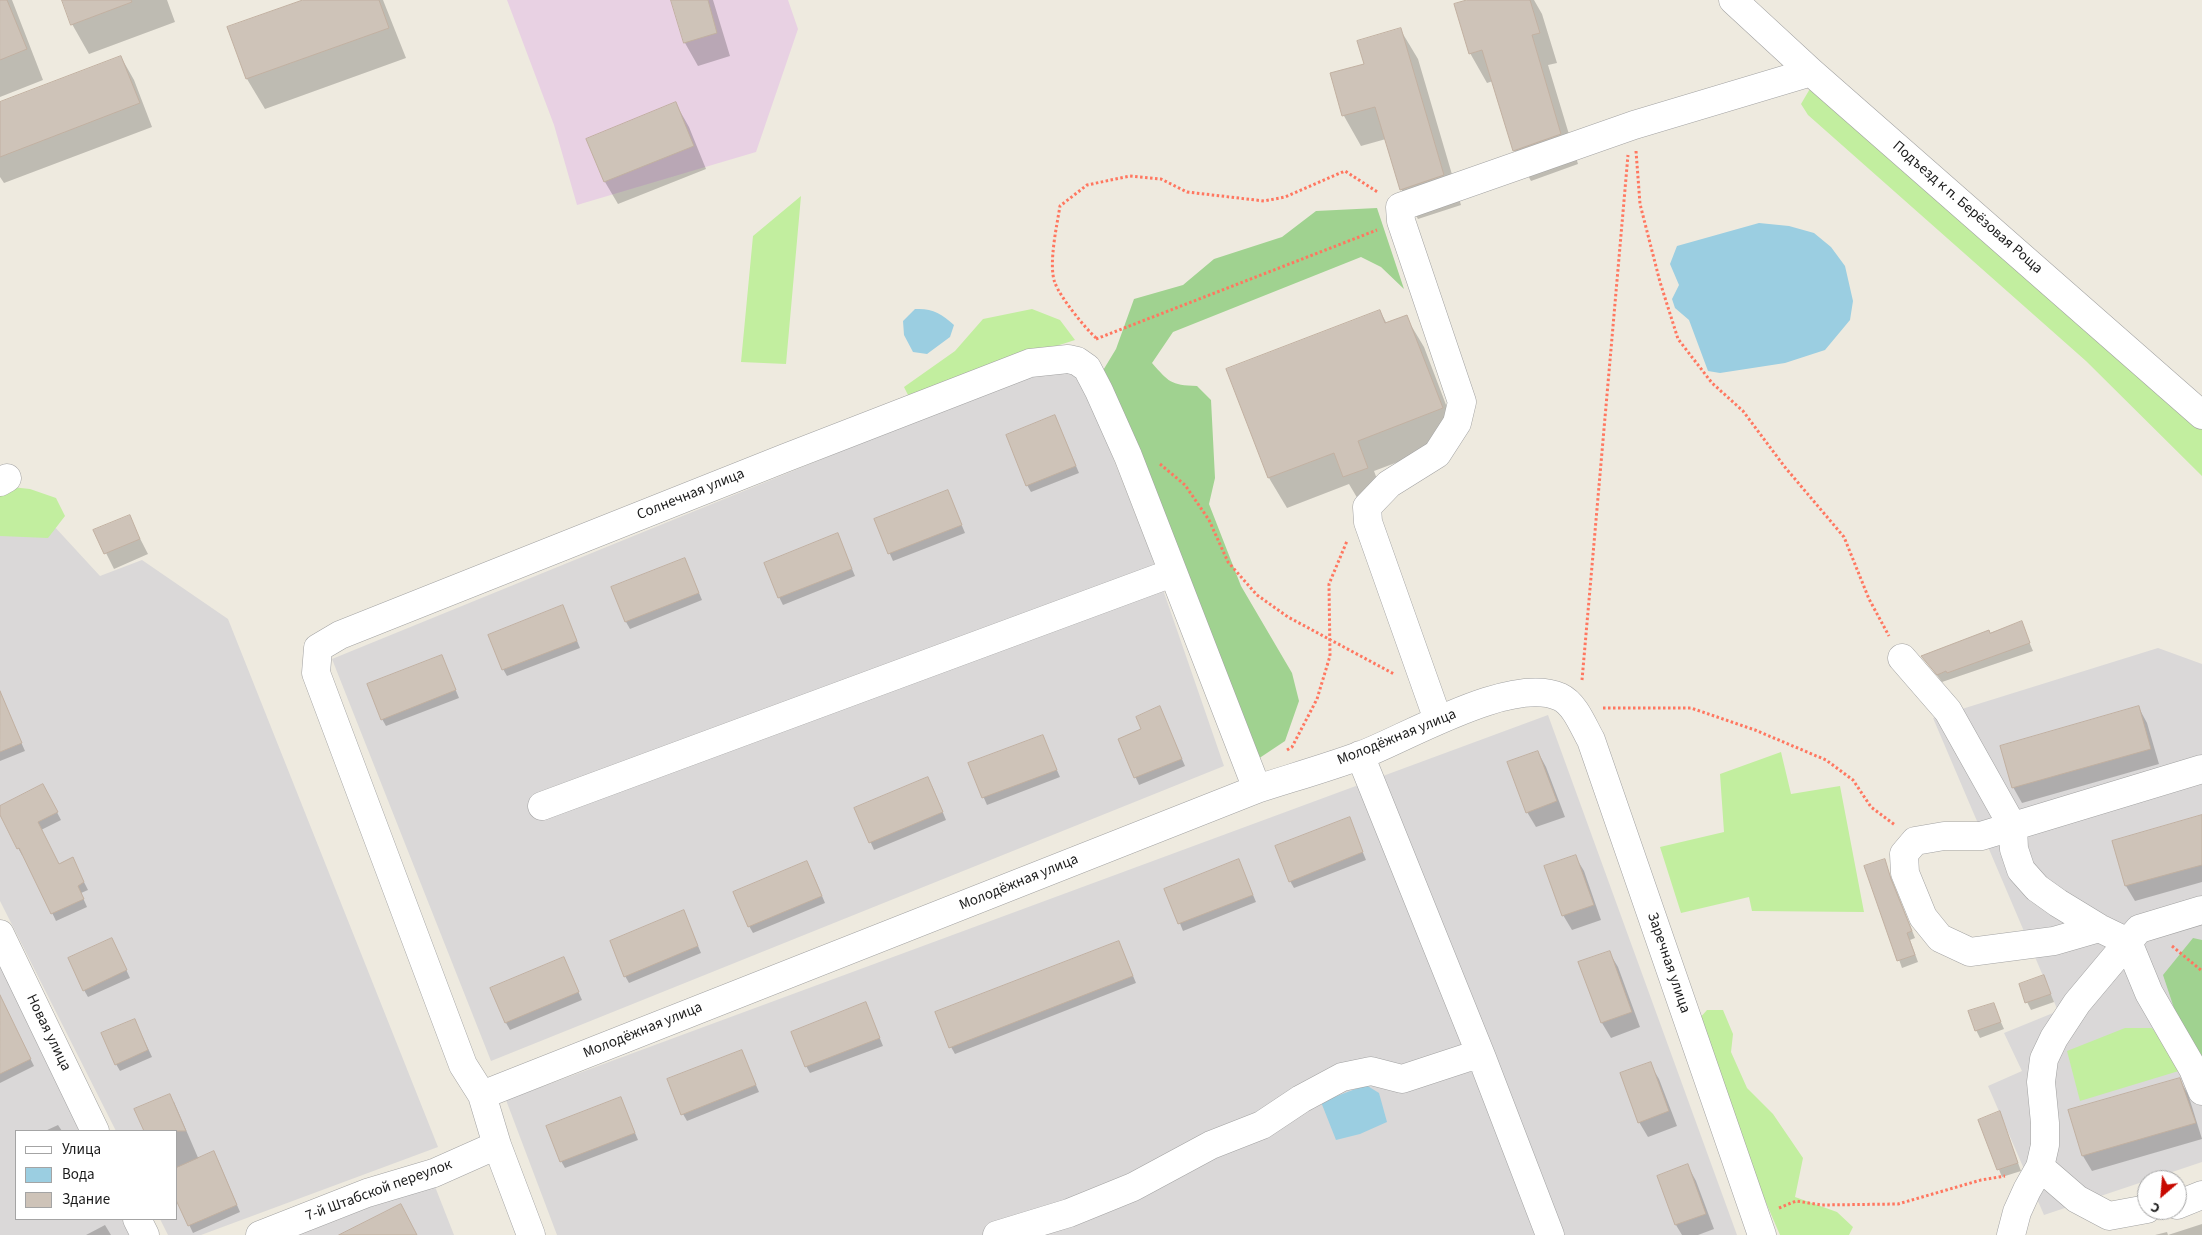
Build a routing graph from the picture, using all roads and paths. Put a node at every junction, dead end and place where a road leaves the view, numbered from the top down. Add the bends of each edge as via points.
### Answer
1 (1733, 0) edge
2 (1811, 72) junction
3 (1634, 126) junction
4 (1400, 214) junction
5 (1096, 338) junction
6 (1073, 360) junction
7 (2202, 415) edge
8 (1156, 460) dead end
9 (1368, 522) junction
10 (1172, 574) junction
11 (1331, 640) junction
12 (1902, 658) joint
13 (1427, 692) junction
14 (1571, 704) junction
15 (1438, 720) junction
16 (1283, 752) dead end
17 (1360, 756) junction
18 (2202, 769) edge
19 (1257, 789) junction
20 (542, 806) dead end
21 (2012, 827) junction
22 (1915, 841) junction
23 (2202, 910) edge
24 (2099, 928) junction
25 (0, 934) edge
26 (2138, 934) junction
27 (2202, 971) edge
28 (1482, 1058) junction
29 (2202, 1091) edge
30 (482, 1095) junction
31 (95, 1130) edge
32 (497, 1145) junction
33 (2040, 1168) junction
34 (2202, 1195) edge
35 (2187, 1201) edge
36 (2137, 1211) edge
37 (138, 1220) edge
38 (1759, 1226) edge
39 (145, 1235) edge
40 (260, 1235) edge
41 (531, 1235) edge
42 (997, 1235) edge
43 (1550, 1235) edge
44 (2011, 1235) edge

1 - 2 street, Подъезд к п. Берёзовая Роща
2 - 3 street
2 - 7 street, Подъезд к п. Берёзовая Роща
3 - 4 street
3 - 12 path via 1640,204 1678,339 1712,382 1743,410 1784,466 1844,537 1868,598
3 - 14 path via 1628,152
4 - 5 path
4 - 5 path via 1345,171 1285,197 1264,201 1187,192 1161,179 1130,176 1087,185 1060,206 1053,249 1054,282 1084,328
4 - 9 street via 1462,402 1457,423 1448,440 1437,454 1389,484 1372,501 1367,507
5 - 6 path
6 - 10 street via 1087,368 1099,391 1128,456
6 - 30 street, Солнечная улица via 1030,364 1011,370 349,631 318,648 316,673 463,1064
8 - 11 path via 1185,484 1209,520 1228,562 1257,595 1288,617
9 - 11 path via 1346,542 1329,584
9 - 13 street
10 - 19 street
10 - 20 street
11 - 13 path
11 - 16 path via 1330,656 1317,699 1292,748
12 - 21 street via 1948,711
13 - 15 street
14 - 15 street, Молодёжная улица via 1544,692 1517,693
14 - 22 path via 1691,708 1755,730 1826,760 1853,780 1871,807
14 - 38 street, Заречная улица via 1591,740
15 - 17 street, Молодёжная улица
17 - 19 street, Молодёжная улица
17 - 28 street
18 - 21 street
19 - 30 street, Молодёжная улица
21 - 22 street via 1981,836 1944,836
21 - 24 street via 2014,849 2021,870 2037,888
22 - 24 street via 1904,854 1905,873 1923,918 1940,938 1970,952 2054,942
23 - 26 street
24 - 26 street
25 - 31 street, Новая улица
26 - 27 path
26 - 29 street via 2149,993 2193,1069
26 - 33 street via 2077,1003 2044,1059 2041,1082 2045,1145
28 - 42 street via 1469,1057 1402,1079 1371,1070 1342,1077 1262,1125 1211,1145 1133,1187 1069,1213
28 - 43 street
30 - 32 street
32 - 40 street, 7-й Штабской переулок via 434,1173 367,1193
32 - 41 street
33 - 36 street via 2077,1200 2109,1216
33 - 38 path via 1981,1180 1898,1204 1822,1205 1796,1201
33 - 44 street via 2017,1212
34 - 35 street
37 - 39 street

